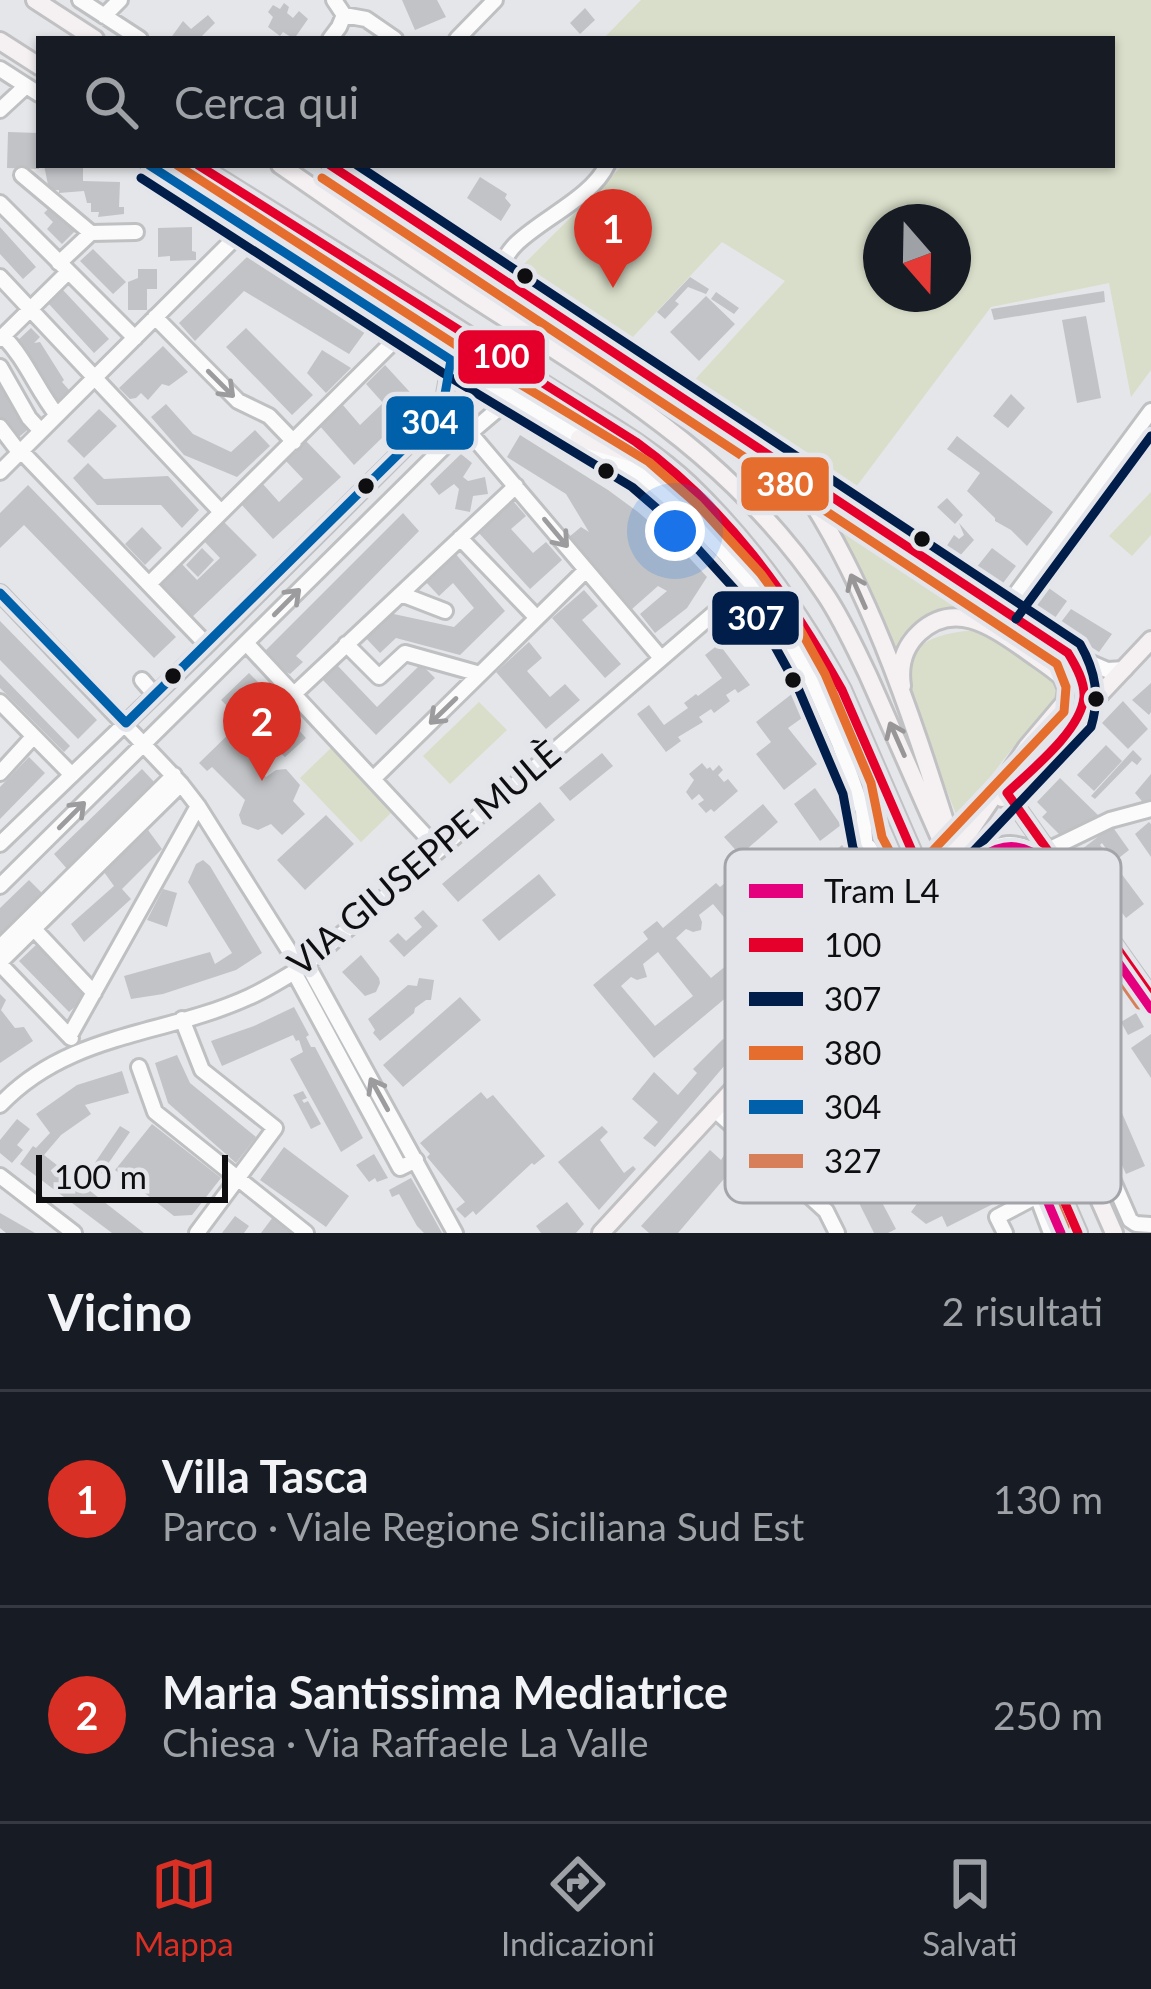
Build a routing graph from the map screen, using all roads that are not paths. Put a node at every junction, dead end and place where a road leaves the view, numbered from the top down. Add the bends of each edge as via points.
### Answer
1 (35, 0) edge
2 (80, 0) edge
3 (120, 0) edge
4 (334, 0) edge
5 (495, 0) edge
6 (344, 15) junction
7 (104, 16) junction
8 (90, 36) edge
9 (135, 36) edge
10 (332, 36) edge
11 (391, 36) edge
12 (460, 36) edge
13 (0, 41) edge
14 (36, 64) edge
15 (0, 69) edge
16 (33, 90) edge
17 (0, 110) edge
18 (154, 168) edge
19 (203, 168) edge
20 (284, 168) edge
21 (334, 168) edge
22 (606, 168) edge
23 (22, 175) dead end
24 (307, 183) junction
25 (0, 203) edge
26 (246, 227) junction
27 (136, 232) dead end
28 (91, 233) junction
29 (64, 268) junction
30 (495, 275) junction
31 (0, 277) edge
32 (512, 288) junction
33 (32, 308) junction
34 (155, 317) junction
35 (406, 328) junction
36 (2, 338) edge
37 (134, 338) junction
38 (452, 360) junction
39 (0, 367) edge
40 (95, 378) junction
41 (512, 398) junction
42 (442, 411) junction
43 (1151, 411) edge
44 (57, 415) junction
45 (0, 427) edge
46 (41, 431) junction
47 (465, 432) junction
48 (579, 438) junction
49 (294, 442) junction
50 (20, 452) junction
51 (666, 464) junction
52 (787, 465) junction
53 (2, 466) edge
54 (516, 486) junction
55 (221, 512) junction
56 (460, 538) junction
57 (586, 570) junction
58 (749, 583) junction
59 (149, 584) junction
60 (0, 593) edge
61 (401, 594) junction
62 (1004, 610) junction
63 (445, 611) dead end
64 (537, 618) junction
65 (1151, 640) edge
66 (246, 643) junction
67 (346, 644) junction
68 (207, 645) junction
69 (1068, 653) junction
70 (661, 658) junction
71 (1125, 669) junction
72 (480, 674) junction
73 (142, 680) dead end
74 (155, 694) junction
75 (294, 694) junction
76 (904, 698) junction
77 (0, 702) edge
78 (1078, 719) junction
79 (126, 723) junction
80 (33, 737) junction
81 (145, 744) junction
82 (2, 768) edge
83 (72, 775) junction
84 (373, 779) junction
85 (178, 780) junction
86 (1007, 793) junction
87 (198, 806) junction
88 (1151, 809) edge
89 (965, 838) junction
90 (867, 842) junction
91 (0, 844) edge
92 (438, 849) junction
93 (867, 849) edge
94 (871, 849) edge
95 (899, 849) edge
96 (945, 849) edge
97 (954, 849) edge
98 (954, 849) edge
99 (993, 849) edge
100 (1033, 849) edge
101 (1047, 849) edge
102 (1050, 849) edge
103 (0, 886) edge
104 (68, 888) junction
105 (34, 929) junction
106 (1121, 954) edge
107 (2, 955) edge
108 (300, 968) junction
109 (94, 993) junction
110 (1151, 996) edge
111 (182, 1019) junction
112 (70, 1035) junction
113 (76, 1052) junction
114 (139, 1067) dead end
115 (725, 1097) edge
116 (0, 1105) edge
117 (714, 1109) junction
118 (725, 1119) edge
119 (0, 1176) edge
120 (238, 1180) junction
121 (1121, 1199) edge
122 (817, 1203) edge
123 (1023, 1203) edge
124 (1040, 1203) edge
125 (1059, 1203) edge
126 (1066, 1203) edge
127 (1101, 1203) edge
128 (1151, 1225) edge
129 (74, 1233) edge
130 (197, 1233) edge
131 (306, 1233) edge
132 (455, 1233) edge
133 (601, 1233) edge
134 (837, 1233) edge
135 (1005, 1233) edge
136 (1051, 1233) edge
137 (1061, 1233) edge
138 (1078, 1233) edge
139 (1114, 1233) edge

1 - 8 main road
2 - 7 street
3 - 7 street
4 - 6 street
5 - 12 street
6 - 10 street
6 - 11 street
7 - 9 street
13 - 14 main road
15 - 16 street
16 - 17 street
18 - 26 street
19 - 51 main road
20 - 24 main road
21 - 30 street
22 - 30 street via 519,241
23 - 28 street
24 - 32 main road
96 -> 24 main road via 850,639 764,516 664,423
25 - 29 street
26 - 34 street
26 - 35 street
27 - 28 street
28 - 29 street
29 - 33 street
29 - 37 street
30 - 32 street
31 - 33 street
32 - 52 street
33 - 36 street
33 - 40 street
34 - 37 street
34 -> 49 street via 238,401
35 - 38 street
35 - 49 street
36 - 44 street
37 - 40 street
38 - 41 street
38 - 42 street
39 - 46 street
40 - 44 street
40 - 55 street
41 - 47 street
41 - 48 street
42 - 47 street
42 - 68 street
43 - 62 street
44 - 46 street
45 - 50 street
46 - 50 street
47 - 54 street
66 -> 47 street
48 - 51 main road
48 - 58 street via 641,475
49 - 55 street
50 - 53 street
50 - 59 street
51 - 95 main road via 728,525 808,629 842,690
52 - 62 street
76 -> 52 main road via 839,550
54 - 56 street
54 -> 57 street
55 - 59 street
56 - 61 street
56 - 64 street
57 - 64 street
57 - 70 street
58 - 70 street, VIA GIUSEPPE MULÈ
58 - 90 street via 812,681 857,789
59 - 68 street
60 - 79 street
61 - 63 street
61 - 67 street
62 - 69 street
64 - 72 street
65 - 71 main road
66 - 75 street
66 - 81 street
67 - 72 street via 379,677 405,653
67 - 75 street
68 - 74 street
69 - 71 street
69 - 78 street via 1082,681
70 - 92 street, VIA GIUSEPPE MULÈ
71 - 78 main road
72 -> 84 street
73 - 74 street
74 - 79 street
75 - 84 street
76 - 89 main road via 901,676 913,638 946,617 986,623 1062,677 1066,702
76 - 97 main road
77 - 80 street
78 - 86 main road
79 - 81 street
79 - 83 street
80 - 82 street
80 - 83 street
81 - 85 street
103 -> 81 street
83 - 91 street
84 - 92 street
85 - 87 street
85 - 104 street
86 - 89 main road
86 - 101 street
87 - 108 street
87 - 109 street
88 - 102 street
89 - 98 main road, bridge
90 - 93 street
90 - 94 street
92 - 108 street, VIA GIUSEPPE MULÈ
99 - 100 street
104 - 105 street
104 - 107 street
105 - 107 street
105 - 109 street
106 - 110 street
107 - 112 street
108 - 111 street, VIA GIUSEPPE MULÈ via 247,998
108 - 132 street
109 - 112 street
111 - 113 street, VIA GIUSEPPE MULÈ
111 - 120 street via 202,1070 275,1128
112 - 113 street
113 - 116 street, VIA GIUSEPPE MULÈ via 45,1066
114 - 120 street via 155,1112
115 - 117 main road
117 - 118 street
117 - 133 main road
119 - 129 street
120 - 130 street
120 - 131 street
121 - 128 street via 1130,1220
122 - 134 street
123 - 135 street via 997,1216
124 - 136 street
125 - 137 main road
126 - 138 main road
127 - 139 main road

